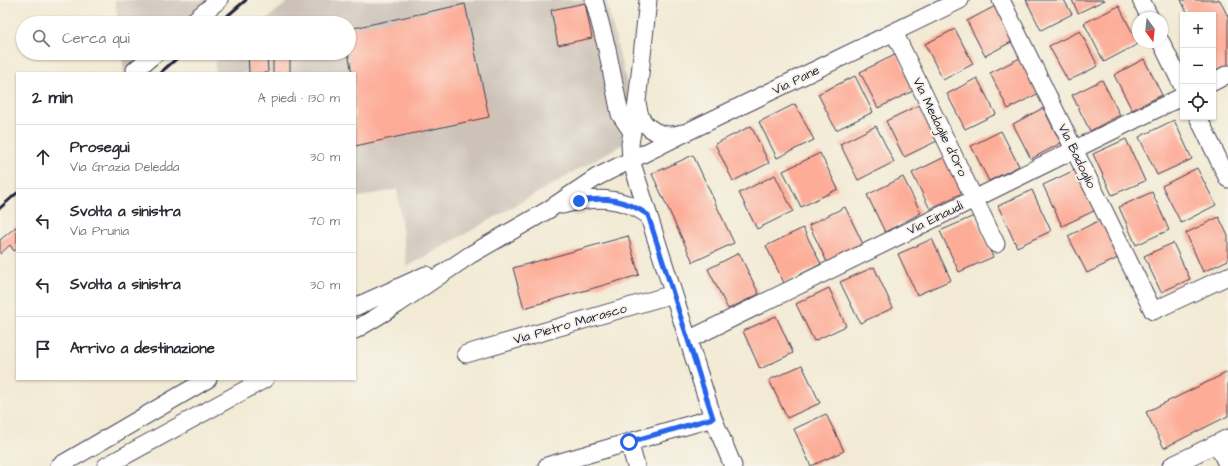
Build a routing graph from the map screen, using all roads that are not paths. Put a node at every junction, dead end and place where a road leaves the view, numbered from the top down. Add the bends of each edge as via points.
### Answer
1 (219, 0) edge
2 (594, 0) edge
3 (648, 0) edge
4 (960, 0) edge
5 (1001, 0) edge
6 (1141, 0) edge
7 (1147, 12) edge
8 (200, 16) edge
9 (894, 32) junction
10 (1164, 48) edge
11 (147, 60) edge
12 (135, 70) dead end
13 (1228, 74) edge
14 (1216, 80) edge
15 (1182, 84) edge
16 (637, 96) junction
17 (1180, 97) edge
18 (1199, 120) edge
19 (690, 131) junction
20 (632, 132) junction
21 (1074, 150) junction
22 (631, 160) junction
23 (1228, 179) edge
24 (975, 199) junction
25 (548, 210) junction
26 (648, 215) junction
27 (996, 244) dead end
28 (470, 255) junction
29 (1228, 276) edge
30 (673, 294) junction
31 (356, 307) edge
32 (356, 329) edge
33 (688, 340) junction
34 (466, 354) dead end
35 (206, 380) edge
36 (263, 380) edge
37 (713, 418) junction
38 (1222, 441) edge
39 (629, 442) junction
40 (59, 466) edge
41 (106, 466) edge
42 (547, 466) edge
43 (636, 466) edge
44 (733, 466) edge
45 (1171, 466) edge
46 (1228, 466) edge

1 - 8 street
2 - 20 street via 620,114
3 - 16 street
4 - 9 street, Via Pane
5 - 21 street, Via Badoglio
6 - 7 street
9 - 19 street, Via Pane
9 - 24 street, Via Medaglie d'Oro
10 - 15 street
11 - 12 street
13 - 14 street
16 - 19 street via 642,120 655,132 671,135
16 - 20 street
17 - 21 street, Via Einaudi
18 - 23 street
19 - 22 street, Via Pane
20 - 22 street
21 - 24 street, Via Einaudi
21 - 29 street, Via Badoglio via 1153,311
22 - 25 street, Via Pane via 597,177
22 - 26 street
24 - 27 street, Via Medaglie d'Oro
24 - 33 street, Via Einaudi
25 - 26 street via 593,199 628,203
25 - 28 street
26 - 30 street
28 - 31 street
28 - 32 street
30 - 33 street
30 - 34 street, Via Pietro Marasco
33 - 37 street
35 - 40 street
36 - 41 street
37 - 39 street
37 - 44 street
38 - 45 street
38 - 46 street
39 - 42 street
39 - 43 street

